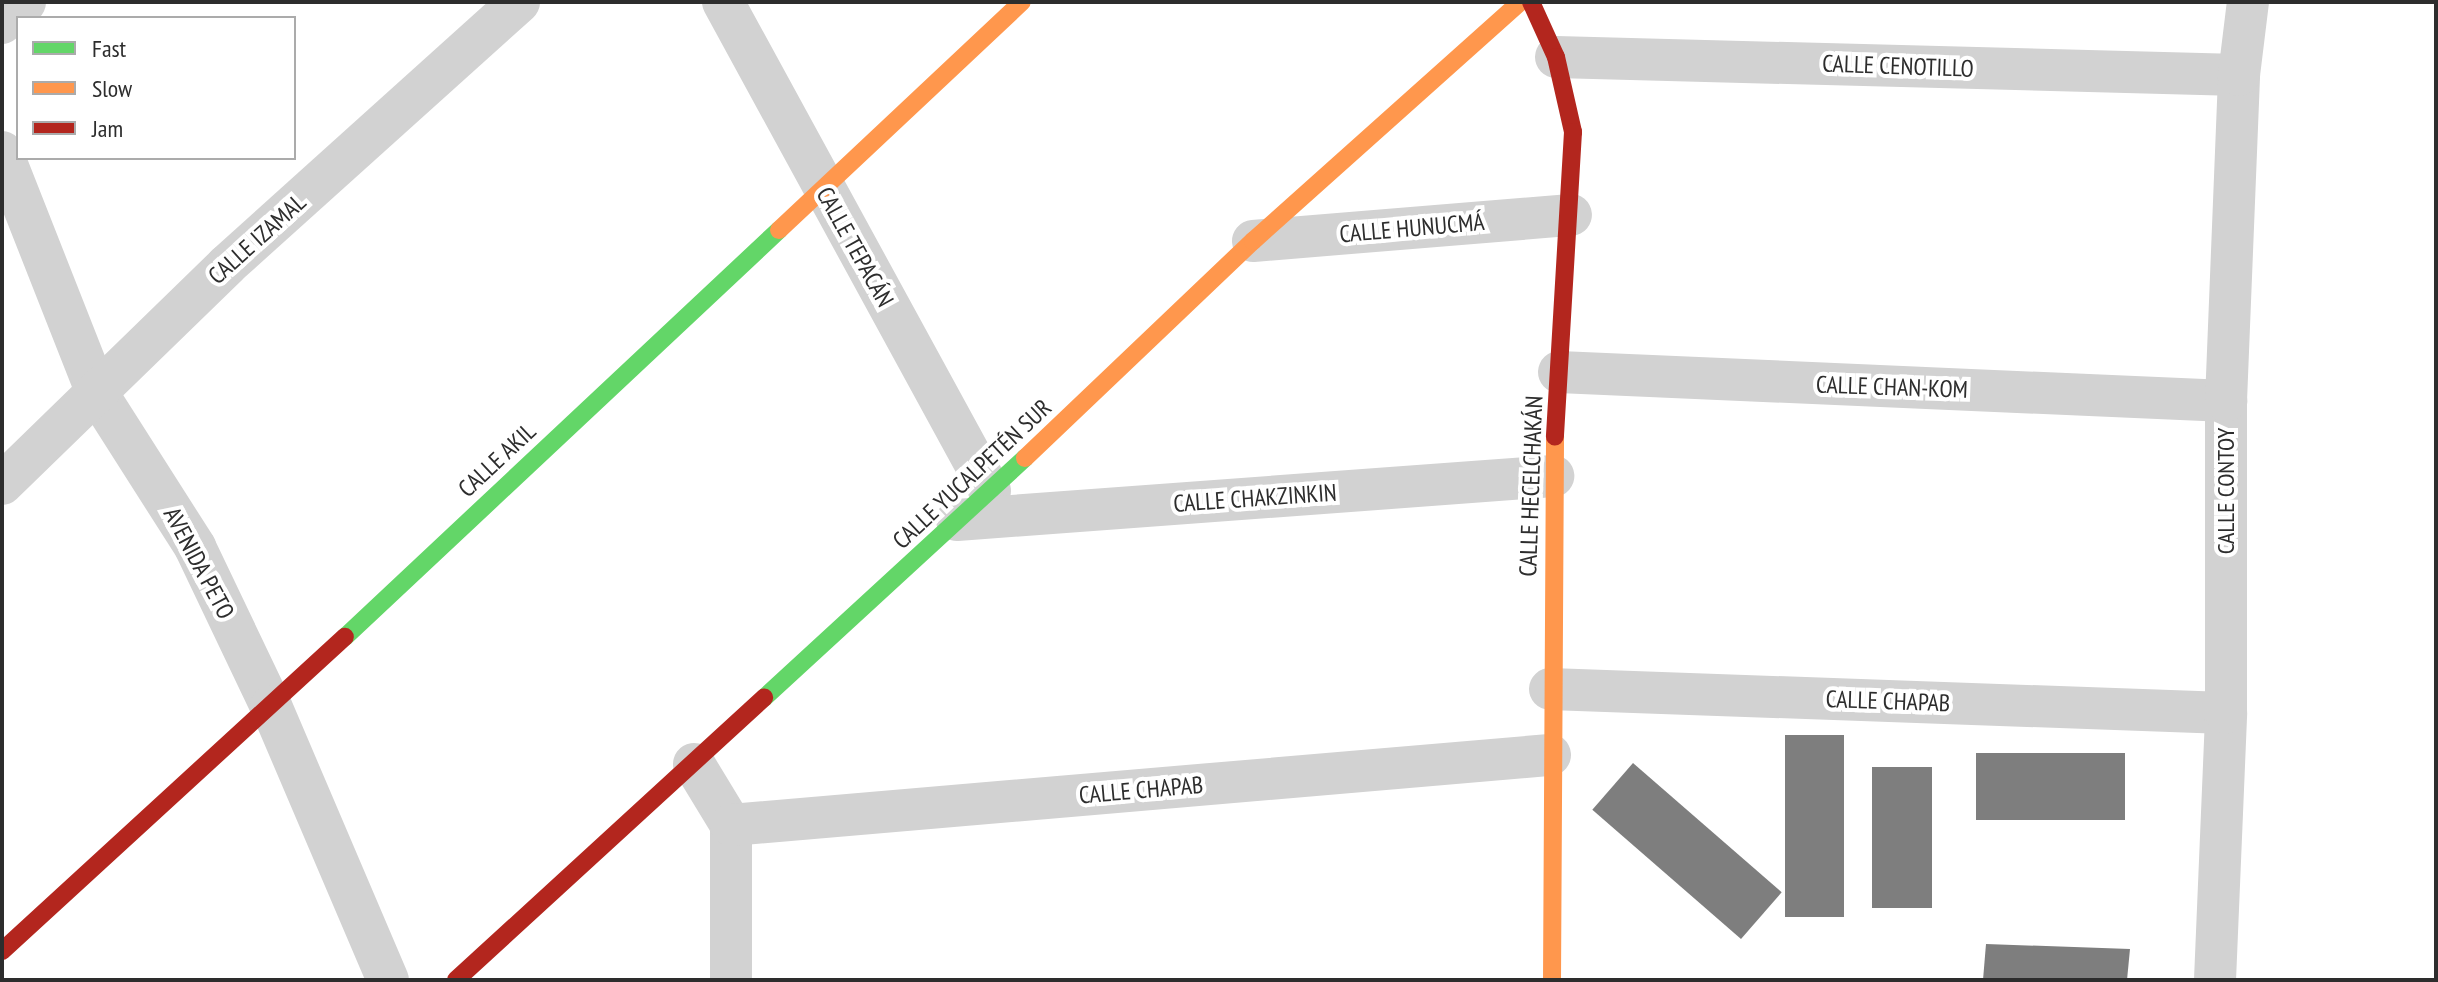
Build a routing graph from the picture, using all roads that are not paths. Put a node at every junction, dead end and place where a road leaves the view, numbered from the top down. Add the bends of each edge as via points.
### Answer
1 (25, 2) edge
2 (519, 2) edge
3 (723, 2) edge
4 (1022, 2) edge
5 (1520, 2) edge
6 (1531, 2) edge
7 (2248, 2) edge
8 (2, 23) edge
9 (1556, 57) junction
10 (2239, 75) junction
11 (2, 152) edge
12 (822, 188) junction
13 (1571, 215) junction
14 (1253, 241) junction
15 (1559, 372) junction
16 (97, 393) junction
17 (2226, 401) junction
18 (1553, 476) junction
19 (2, 484) edge
20 (990, 491) junction
21 (957, 520) junction
22 (1550, 689) junction
23 (271, 706) junction
24 (2226, 713) junction
25 (1550, 755) junction
26 (694, 764) junction
27 (731, 825) junction
28 (2, 951) edge
29 (388, 980) edge
30 (456, 980) edge
31 (731, 980) edge
32 (1552, 980) edge
33 (2215, 980) edge

1 - 8 street
2 - 16 street, CALLE IZAMAL via 227,265
3 - 12 street, CALLE TEPACÁN
4 - 12 street, CALLE AKIL
5 - 14 street, CALLE YUCALPETÉN SUR
6 - 9 street, CALLE HECELCHAKÁN
7 - 10 street, CALLE CONTOY
9 - 10 street, CALLE CENOTILLO
9 - 13 street, CALLE HECELCHAKÁN via 1573,132
10 - 17 street, CALLE CONTOY
11 - 16 street, AVENIDA PETO
12 - 20 street, CALLE TEPACÁN
12 - 23 street, CALLE AKIL
13 - 14 street, CALLE HUNUCMÁ
13 - 15 street, CALLE HECELCHAKÁN
14 - 20 street, CALLE YUCALPETÉN SUR
15 - 17 street, CALLE CHAN-KOM
15 - 18 street, CALLE HECELCHAKÁN
16 - 19 street, CALLE IZAMAL
16 - 23 street, AVENIDA PETO via 195,547
17 - 24 street, CALLE CONTOY
18 - 21 street, CALLE CHAKZINKIN
18 - 22 street, CALLE HECELCHAKÁN
20 - 21 street, CALLE YUCALPETÉN SUR
21 - 26 street, CALLE YUCALPETÉN SUR
22 - 24 street, CALLE CHAPAB
22 - 25 street, CALLE HECELCHAKÁN
23 - 28 street, CALLE AKIL
23 - 29 street, AVENIDA PETO
24 - 33 street, CALLE CONTOY
25 - 27 street, CALLE CHAPAB
25 - 32 street, CALLE HECELCHAKÁN
26 - 27 street
26 - 30 street, CALLE YUCALPETÉN SUR
27 - 31 street

